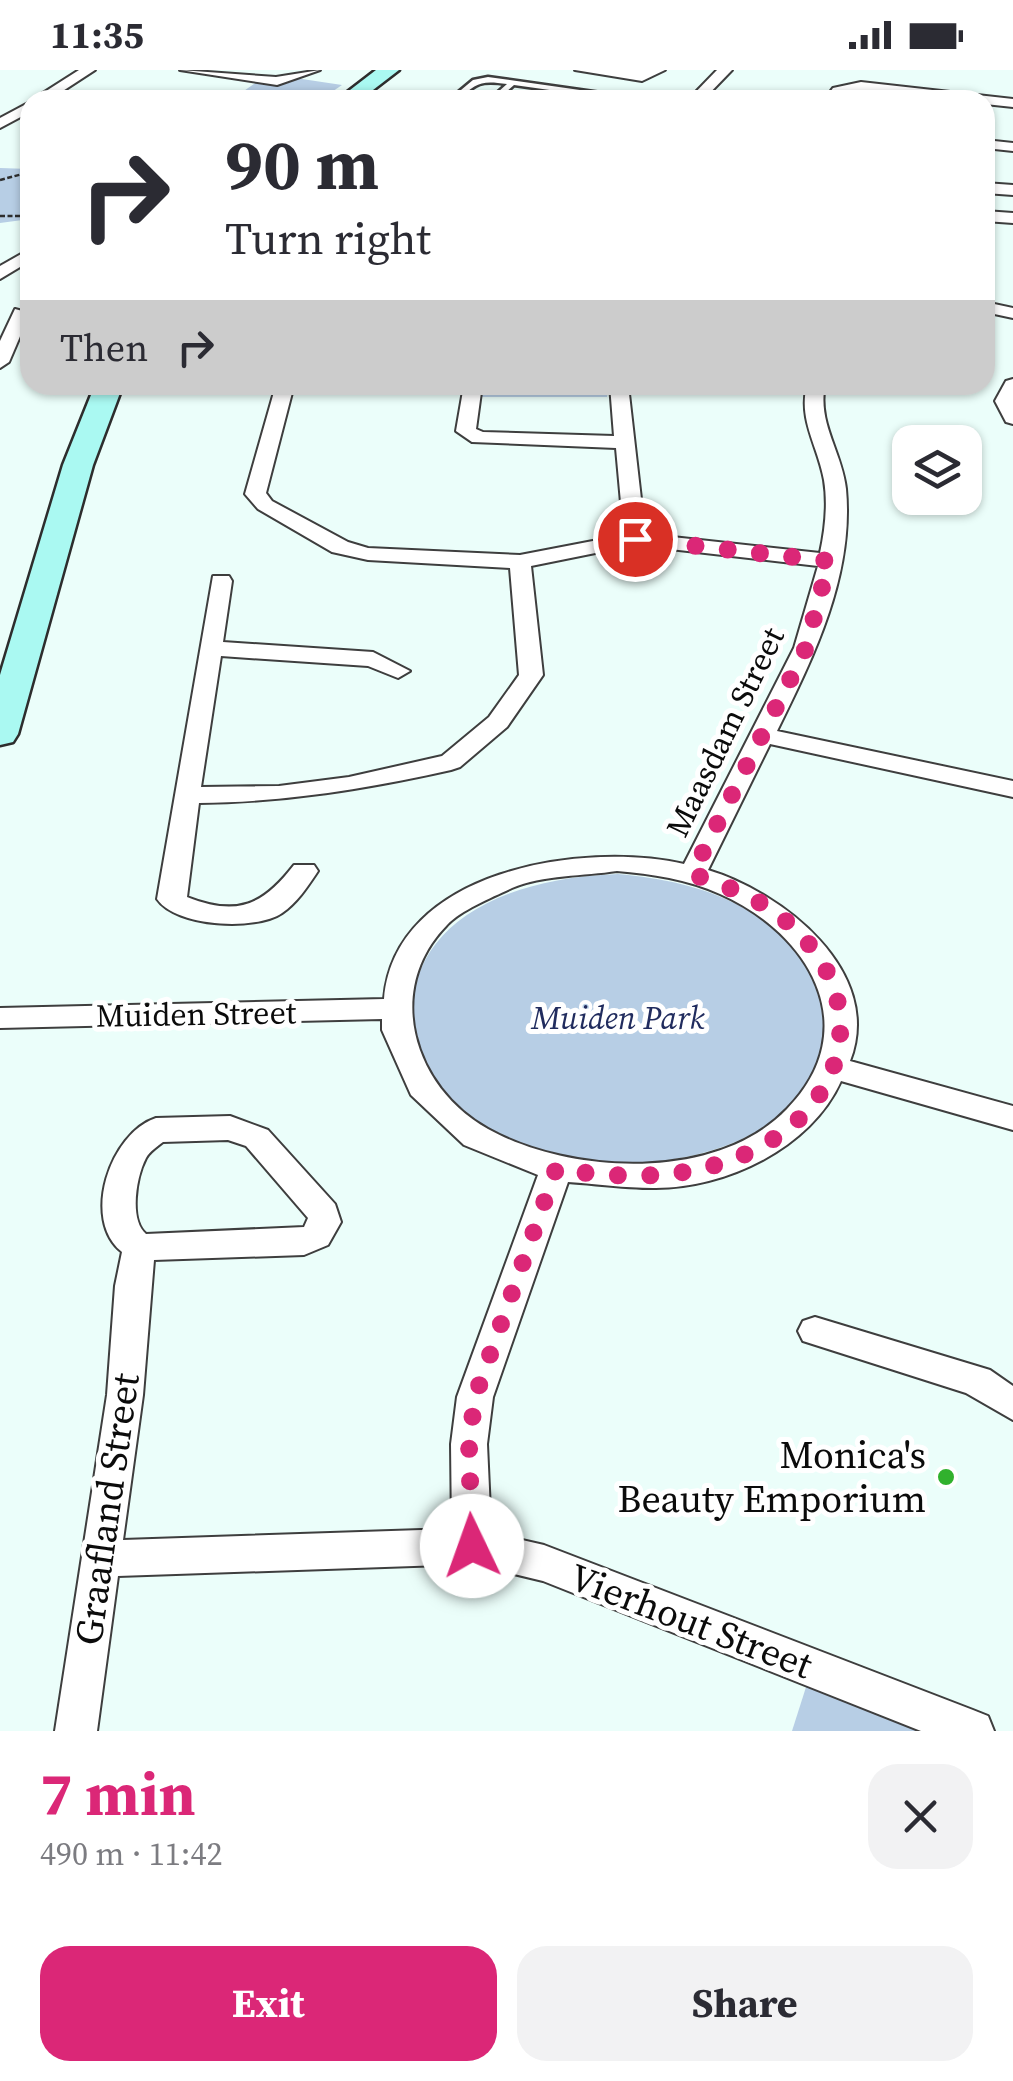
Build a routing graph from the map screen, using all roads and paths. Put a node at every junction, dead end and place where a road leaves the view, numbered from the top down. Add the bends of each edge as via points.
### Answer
1 (88, 70) edge
2 (187, 70) edge
3 (313, 70) edge
4 (389, 70) edge
5 (582, 70) edge
6 (658, 70) edge
7 (726, 70) edge
8 (513, 82) junction
9 (55, 90) edge
10 (362, 90) edge
11 (465, 90) edge
12 (504, 90) edge
13 (558, 90) edge
14 (705, 90) edge
15 (838, 90) edge
16 (897, 90) edge
17 (20, 316) edge
18 (2, 352) edge
19 (1013, 385) edge
20 (105, 395) edge
21 (282, 395) edge
22 (472, 395) edge
23 (621, 395) edge
24 (814, 395) edge
25 (1013, 418) edge
26 (624, 442) junction
27 (635, 539) junction
28 (829, 561) junction
29 (520, 562) junction
30 (221, 581) dead end
31 (212, 648) junction
32 (398, 671) dead end
33 (0, 734) edge
34 (763, 735) junction
35 (1013, 788) edge
36 (185, 795) junction
37 (304, 871) dead end
38 (692, 874) junction
39 (392, 1010) junction
40 (0, 1018) edge
41 (836, 1068) junction
42 (1013, 1118) edge
43 (556, 1169) junction
44 (140, 1247) junction
45 (815, 1331) dead end
46 (1013, 1405) edge
47 (472, 1546) junction
48 (101, 1558) junction
49 (76, 1731) edge
50 (973, 1731) edge

1 - 9 street
2 - 3 street via 277,81
4 - 10 street
5 - 6 street via 642,78
7 - 14 street
8 - 11 lane via 476,81
8 - 12 lane
8 - 13 lane
15 - 16 street
17 - 18 street
19 - 25 street via 1006,401
20 - 33 street via 78,465
21 - 29 street via 255,494 264,506 357,552
22 - 26 street via 466,431 479,438
23 - 26 street
24 - 28 street, Maasdam Street via 834,484
26 - 27 street
27 - 28 street
27 - 29 street
28 - 34 street, Maasdam Street via 806,648
29 - 36 street via 531,675 498,722 451,762 279,794
30 - 31 street
31 - 32 street via 373,658
31 - 36 street
34 - 35 street
34 - 38 street, Maasdam Street
36 - 37 street via 171,899 178,907 256,914 282,899
38 - 39 street via 580,863 543,868 477,892 425,930 396,981
38 - 41 street via 768,909 814,950 836,987 843,1028
39 - 40 street, Muiden Street
39 - 43 street via 398,1048 418,1087 452,1122 498,1150
41 - 42 street
41 - 43 street via 789,1128 722,1162 658,1176
43 - 47 street via 475,1397 469,1444
44 - 44 street via 304,1242 325,1222 257,1138 230,1128 156,1130 131,1152 118,1215 124,1234
44 - 48 street, Graafland Street
45 - 46 street via 977,1381
47 - 48 street, Vierhout Street
47 - 50 street, Vierhout Street via 544,1564
48 - 49 street, Graafland Street

